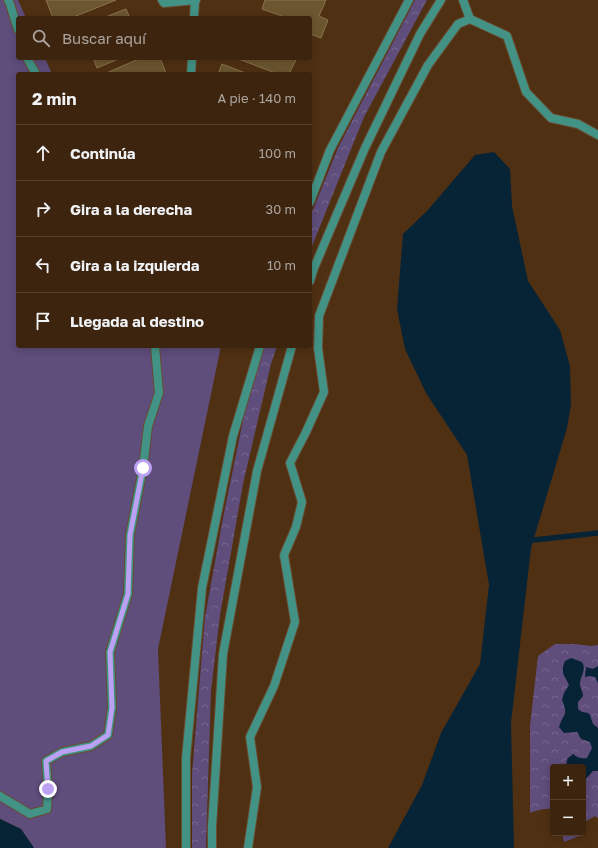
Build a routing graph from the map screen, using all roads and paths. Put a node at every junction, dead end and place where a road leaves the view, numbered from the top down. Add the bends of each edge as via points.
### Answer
1 (8, 0) edge
2 (162, 0) edge
3 (195, 0) edge
4 (409, 0) edge
5 (441, 0) edge
6 (463, 0) edge
7 (194, 16) edge
8 (470, 19) junction
9 (16, 24) edge
10 (28, 60) edge
11 (192, 60) edge
12 (35, 72) edge
13 (191, 72) edge
14 (598, 135) edge
15 (312, 197) edge
16 (312, 274) edge
17 (155, 348) edge
18 (259, 348) edge
19 (291, 348) edge
20 (0, 796) edge
21 (186, 848) edge
22 (212, 848) edge
23 (248, 848) edge

1 - 9 street
2 - 3 street via 164,3
3 - 7 street
4 - 15 street via 330,150
5 - 16 street via 420,34 365,148
6 - 8 street
8 - 14 street via 507,36 526,92 551,118 578,124
8 - 23 street via 458,24 428,65 381,152 319,316 318,348 324,392 290,463 302,502 296,527 284,555 295,622 274,686 250,737 257,787
10 - 12 street
11 - 13 street
17 - 20 street via 159,393 148,426 130,535 128,594 110,652 112,708 108,735 91,746 62,752 46,761 47,809 30,814
18 - 21 street via 233,436 202,588 186,758
19 - 22 street via 257,471 223,654

